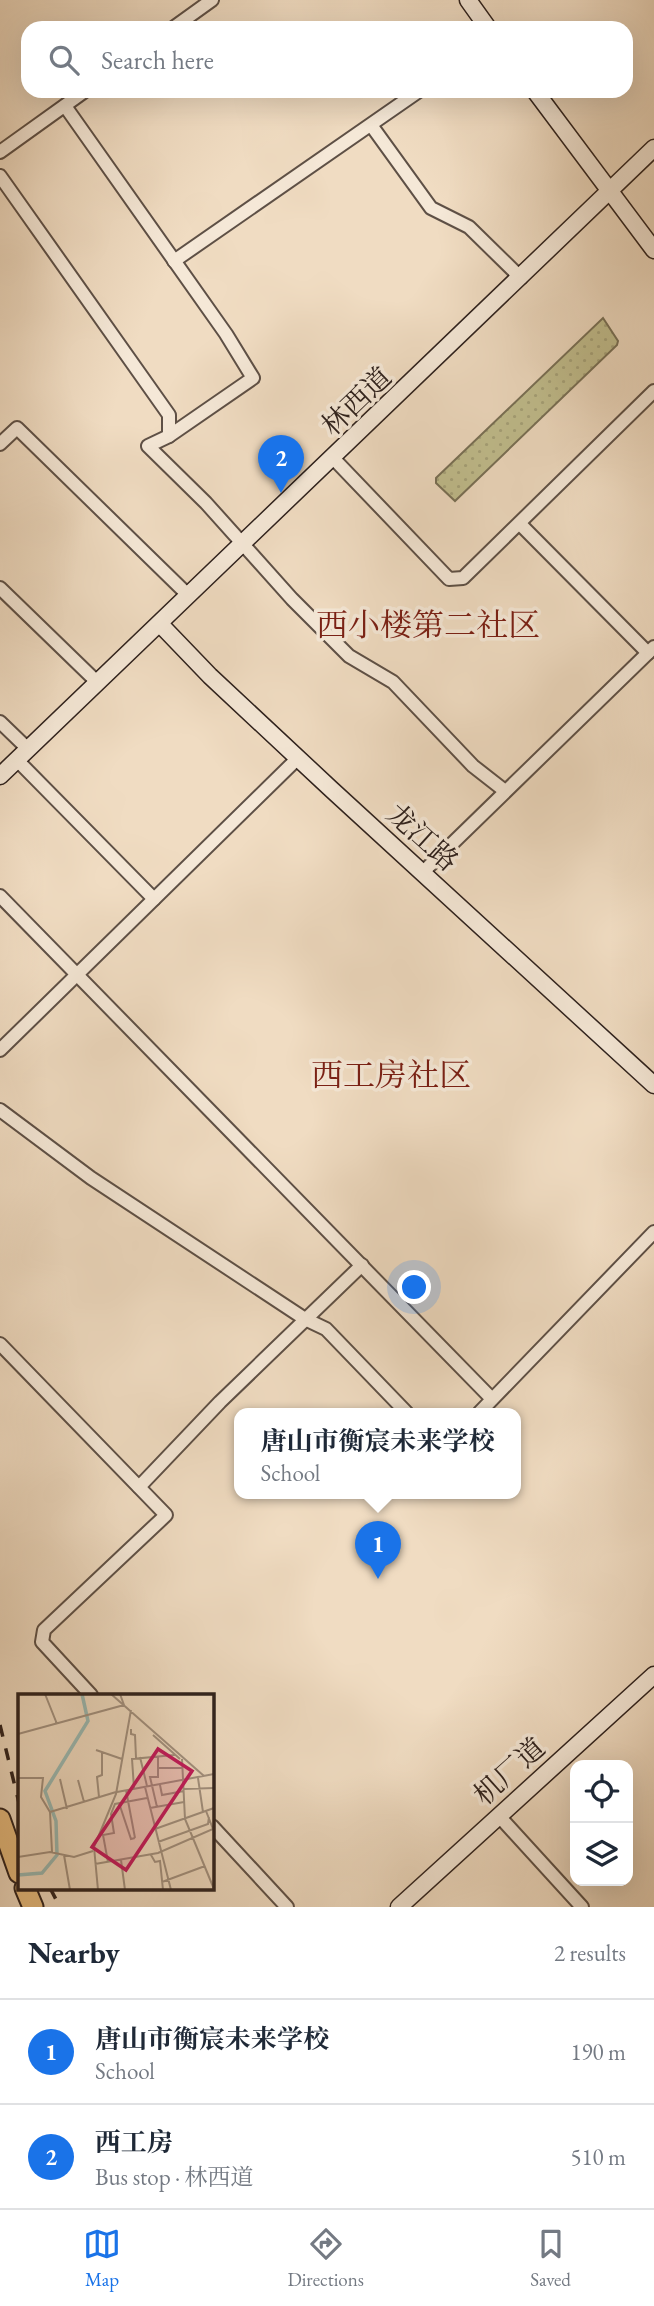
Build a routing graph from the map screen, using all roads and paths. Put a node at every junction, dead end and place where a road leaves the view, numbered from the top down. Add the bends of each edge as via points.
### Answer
1 (212, 0) edge
2 (468, 0) edge
3 (183, 21) edge
4 (483, 21) edge
5 (76, 98) edge
6 (409, 98) edge
7 (540, 98) edge
8 (65, 106) junction
9 (371, 125) junction
10 (654, 148) edge
11 (0, 152) edge
12 (0, 176) edge
13 (610, 192) junction
14 (654, 250) edge
15 (174, 261) junction
16 (521, 278) junction
17 (654, 391) edge
18 (169, 436) junction
19 (0, 444) edge
20 (334, 459) junction
21 (520, 524) junction
22 (242, 545) junction
23 (0, 587) edge
24 (189, 596) junction
25 (160, 624) junction
26 (651, 650) edge
27 (98, 683) junction
28 (0, 722) edge
29 (23, 755) junction
30 (298, 758) junction
31 (0, 776) edge
32 (505, 791) junction
33 (423, 872) junction
34 (0, 896) edge
35 (154, 899) junction
36 (77, 975) junction
37 (0, 1050) edge
38 (654, 1085) edge
39 (0, 1110) edge
40 (654, 1232) edge
41 (362, 1265) junction
42 (305, 1320) junction
43 (0, 1344) edge
44 (492, 1399) junction
45 (402, 1408) edge
46 (484, 1408) edge
47 (139, 1487) junction
48 (654, 1675) edge
49 (90, 1694) edge
50 (499, 1816) junction
51 (0, 1819) edge
52 (214, 1828) edge
53 (18, 1870) edge
54 (25, 1890) edge
55 (33, 1907) edge
56 (287, 1907) edge
57 (400, 1907) edge
58 (582, 1907) edge

1 - 3 street
2 - 4 main road
5 - 8 street
6 - 9 street
7 - 13 main road
8 - 11 street
8 - 15 street
9 - 15 street
9 - 16 street via 432,208 469,227
10 - 13 main road, 林西道
12 - 18 street via 169,415
13 - 14 main road
13 - 16 main road, 林西道
15 - 18 street via 253,378
16 - 20 main road, 林西道
17 - 21 street
18 - 22 street via 148,446
19 - 24 street via 17,428
20 - 21 street via 449,579 463,578
20 - 22 main road, 林西道
21 - 26 street
22 - 24 main road, 林西道
22 - 32 street via 349,656 393,682 473,766
23 - 27 street
24 - 25 main road, 林西道
25 - 27 main road, 林西道
25 - 30 main road, 龙江路
26 - 32 street
27 - 29 main road, 林西道
28 - 29 street
29 - 31 main road, 林西道
29 - 35 street
30 - 33 main road, 龙江路
30 - 35 street
32 - 33 street
33 - 38 main road, 龙江路
34 - 36 street
35 - 36 street
36 - 37 street
36 - 41 street
39 - 42 street via 90,1178
40 - 44 street
41 - 42 street
41 - 44 street
42 - 45 street via 326,1329
42 - 47 street
43 - 47 street
44 - 46 street
47 - 49 street via 166,1515 44,1630 42,1642
48 - 50 main road, 机厂道
50 - 57 main road, 机厂道
50 - 58 street
51 - 53 main road
52 - 56 street
54 - 55 main road

